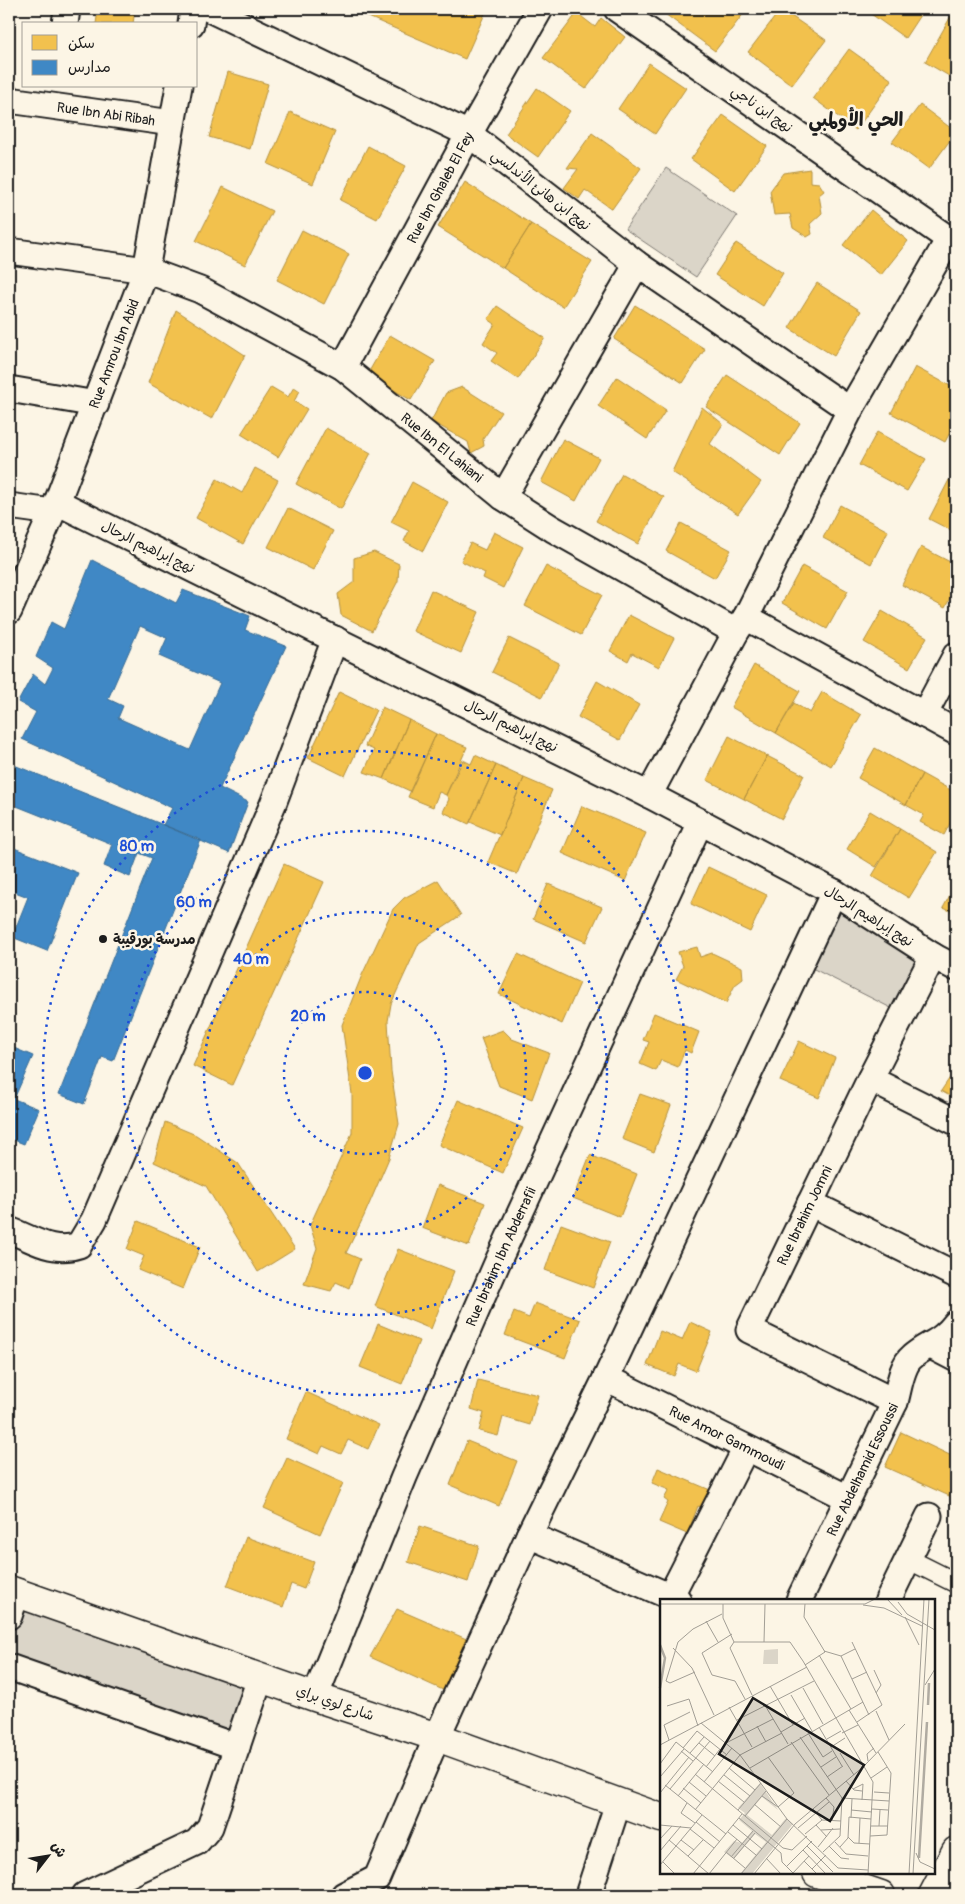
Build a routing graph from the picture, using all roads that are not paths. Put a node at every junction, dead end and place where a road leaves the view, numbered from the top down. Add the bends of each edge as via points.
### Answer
1 (67, 9) edge
2 (194, 9) edge
3 (209, 9) edge
4 (540, 9) edge
5 (617, 9) edge
6 (64, 22) edge
7 (191, 22) edge
8 (179, 88) edge
9 (55, 96) edge
10 (9, 100) edge
11 (172, 123) junction
12 (469, 134) junction
13 (952, 241) edge
14 (9, 251) edge
15 (637, 264) junction
16 (146, 270) junction
17 (343, 367) junction
18 (9, 389) edge
19 (96, 404) junction
20 (850, 410) junction
21 (503, 497) junction
22 (9, 506) edge
23 (54, 507) junction
24 (9, 611) edge
25 (741, 624) junction
26 (335, 639) junction
27 (956, 656) edge
28 (924, 715) junction
29 (956, 732) edge
30 (649, 795) junction
31 (700, 822) junction
32 (834, 892) junction
33 (934, 956) junction
34 (956, 968) edge
35 (870, 1079) junction
36 (956, 1122) edge
37 (810, 1203) junction
38 (9, 1230) edge
39 (956, 1275) edge
40 (956, 1323) edge
41 (931, 1346) junction
42 (956, 1358) edge
43 (606, 1378) junction
44 (895, 1402) junction
45 (746, 1448) junction
46 (848, 1498) junction
47 (929, 1516) dead end
48 (529, 1534) junction
49 (908, 1559) junction
50 (956, 1583) edge
51 (11, 1599) edge
52 (674, 1599) edge
53 (798, 1599) edge
54 (888, 1599) edge
55 (9, 1667) edge
56 (260, 1678) junction
57 (314, 1697) junction
58 (437, 1737) junction
59 (238, 1747) junction
60 (618, 1803) junction
61 (660, 1818) edge
62 (956, 1851) edge
63 (820, 1874) edge
64 (381, 1886) edge
65 (85, 1895) edge
66 (344, 1895) edge
67 (588, 1895) edge
68 (880, 1895) edge
69 (933, 1895) edge

1 - 6 street
2 - 7 street
3 - 12 street, نهج ابن هانئ الأندلسي
4 - 12 street, Rue Ibn Ghaleb El Fey
5 - 13 street, نهج ابن ناجي
8 - 11 street, Rue Amrou Ibn Abid
9 - 10 street, Rue Ibn Abi Ribah
9 - 11 street, Rue Ibn Abi Ribah
11 - 16 street, Rue Amrou Ibn Abid
12 - 15 street, نهج ابن هانئ الأندلسي
12 - 17 street, Rue Ibn Ghaleb El Fey
13 - 20 street
14 - 16 street, Rue Ibn El Lahiani
15 - 20 street, نهج ابن هانئ الأندلسي
15 - 21 street
16 - 17 street, Rue Ibn El Lahiani via 200,290
16 - 19 street, Rue Amrou Ibn Abid
17 - 21 street, Rue Ibn El Lahiani
18 - 19 street
19 - 23 street, Rue Amrou Ibn Abid
20 - 25 street
21 - 25 street, Rue Ibn El Lahiani via 553,529
22 - 23 street, نهج إبراهيم الرحال
23 - 24 street, Rue Amrou Ibn Abid
23 - 26 street, نهج إبراهيم الرحال
25 - 28 street, Rue Ibn El Lahiani
25 - 30 street
26 - 30 street, نهج إبراهيم الرحال
26 - 38 street via 272,804 94,1220 79,1245 68,1249 56,1249
27 - 28 street
28 - 29 street, Rue Ibn El Lahiani
30 - 31 street, نهج إبراهيم الرحال
31 - 32 street, نهج إبراهيم الرحال
31 - 57 street, Rue Ibrahim Ibn Abderrafii via 494,1270 404,1477
32 - 33 street, نهج إبراهيم الرحال
32 - 43 street
33 - 34 street, نهج إبراهيم الرحال
33 - 35 street, Rue Ibrahim Jomni
35 - 36 street
35 - 37 street, Rue Ibrahim Jomni
37 - 39 street
37 - 44 street, Rue Ibrahim Jomni via 749,1330
40 - 41 street, Rue Abdelhamid Essoussi via 947,1335
41 - 42 street
41 - 44 street, Rue Abdelhamid Essoussi via 911,1357
43 - 45 street, Rue Amor Gammoudi
43 - 48 street
44 - 46 street, Rue Abdelhamid Essoussi
45 - 46 street, Rue Amor Gammoudi
45 - 52 street
46 - 53 street, Rue Abdelhamid Essoussi
47 - 49 street
48 - 52 street
48 - 58 street
49 - 50 street
49 - 54 street
51 - 56 street, شارع لوي براي
55 - 59 street
56 - 57 street, شارع لوي براي
56 - 59 street
57 - 58 street, شارع لوي براي
58 - 60 street, شارع لوي براي
58 - 64 street
59 - 65 street via 210,1827 197,1842
60 - 61 street, شارع لوي براي
60 - 67 street
62 - 69 street
63 - 68 street
64 - 66 street

